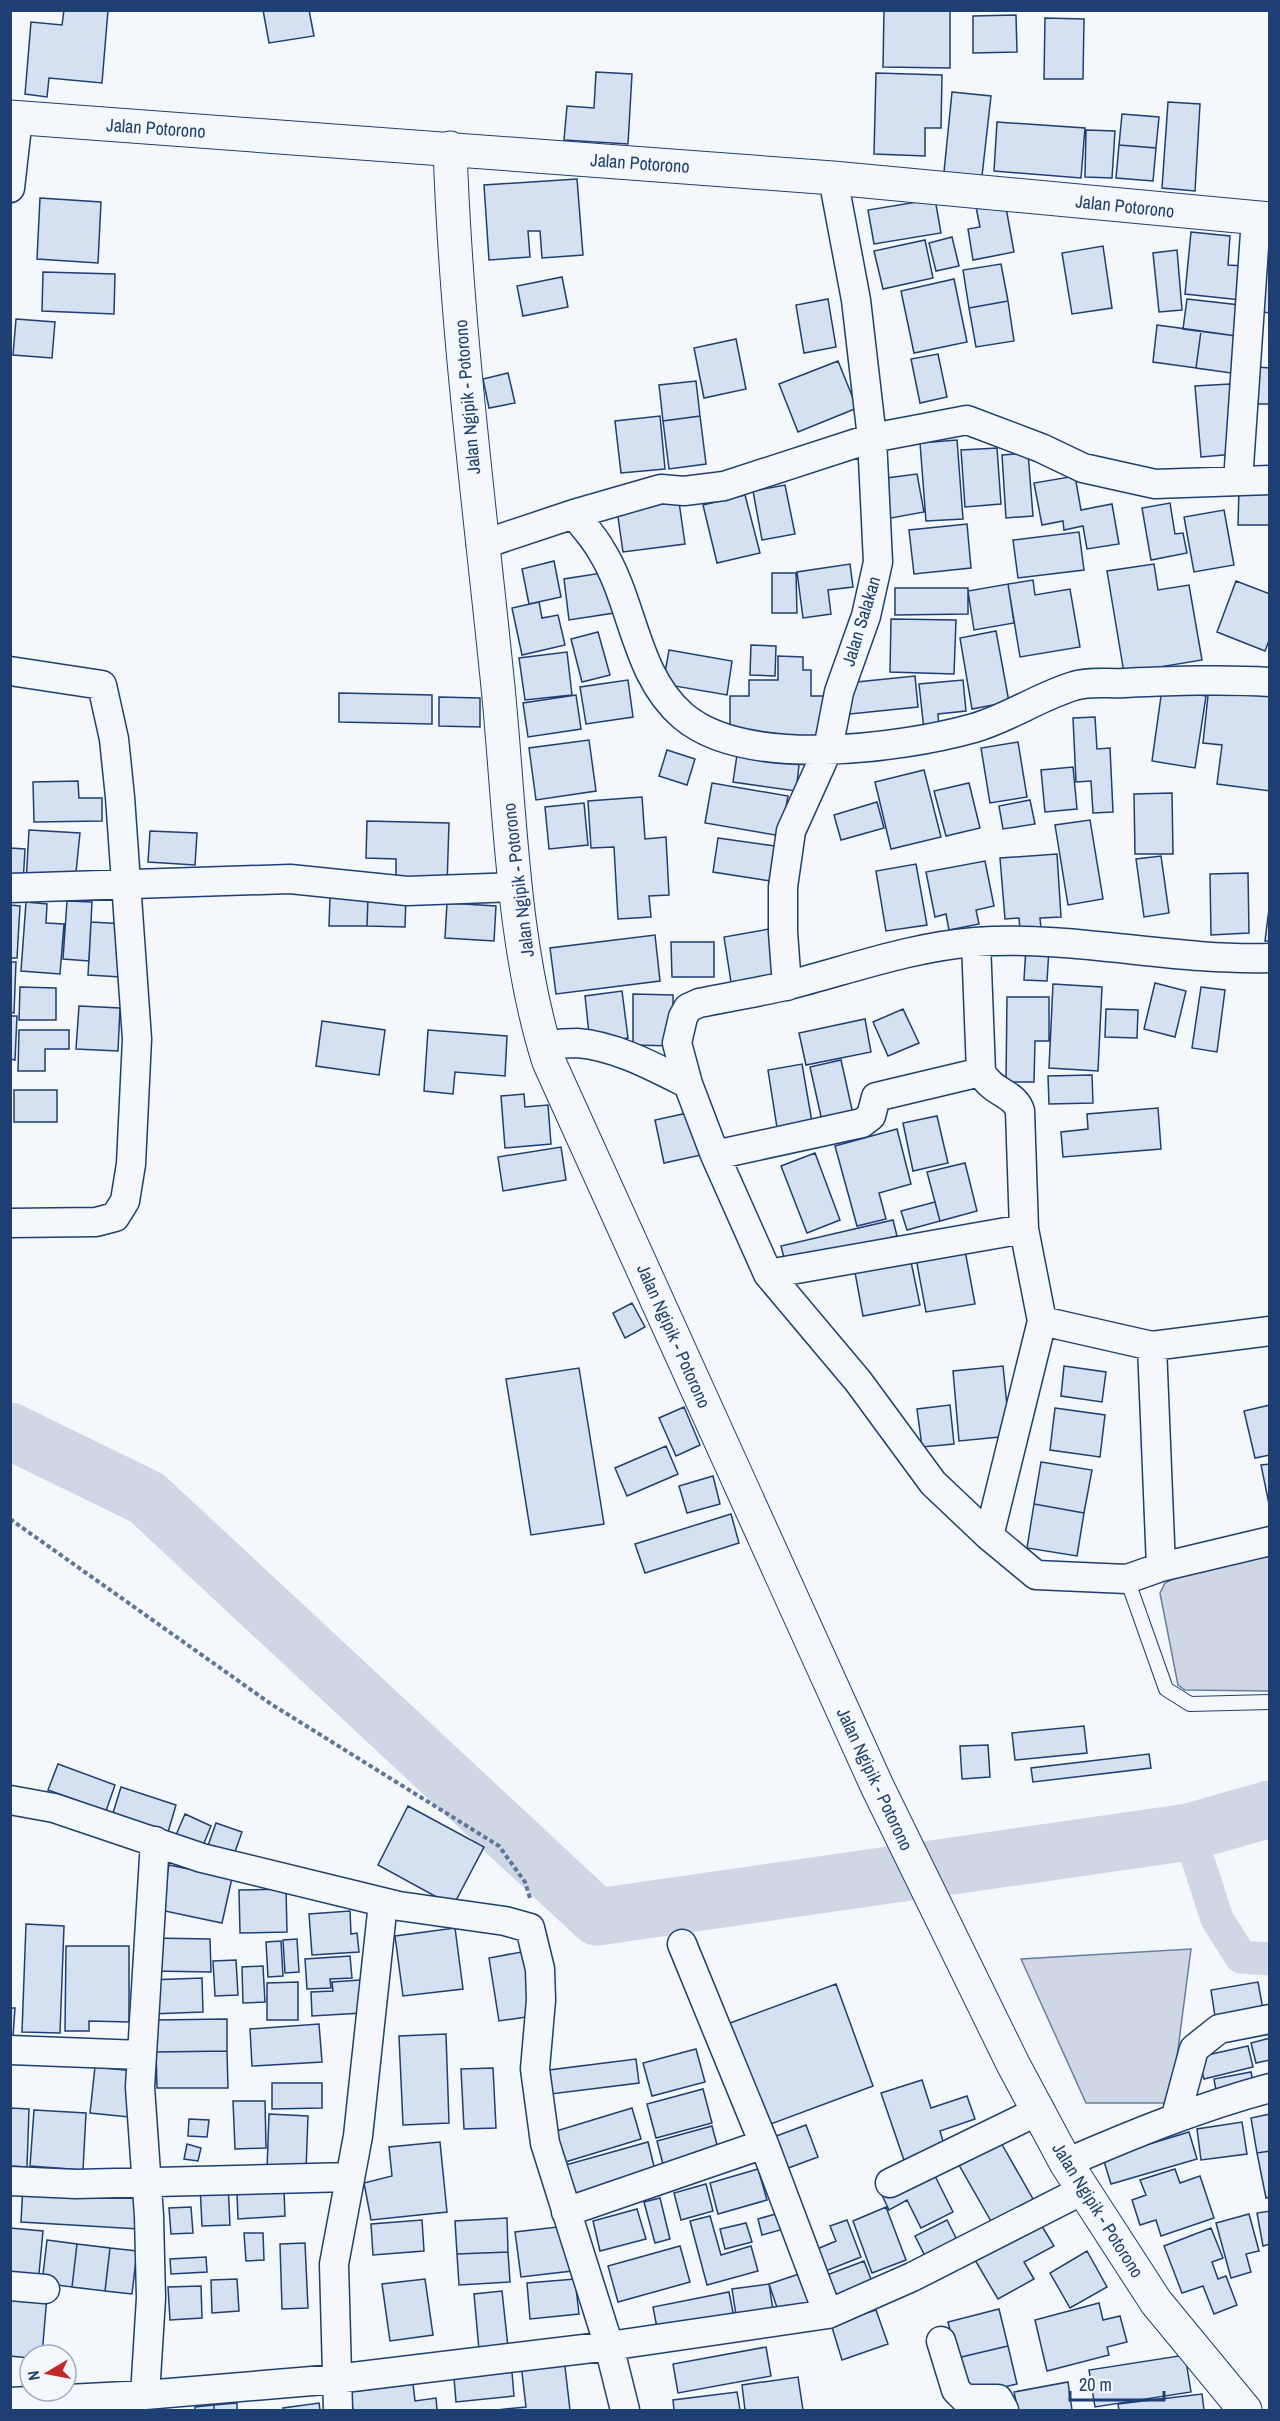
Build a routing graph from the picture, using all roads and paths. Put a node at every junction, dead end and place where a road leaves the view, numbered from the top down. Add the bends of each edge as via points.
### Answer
1 (14, 118) edge
2 (450, 148) junction
3 (832, 178) junction
4 (10, 189) edge
5 (1263, 219) edge
6 (872, 438) junction
7 (1269, 480) edge
8 (1238, 481) junction
9 (574, 514) junction
10 (481, 545) junction
11 (10, 671) edge
12 (1269, 682) edge
13 (828, 749) junction
14 (126, 882) junction
15 (516, 887) junction
16 (10, 888) edge
17 (976, 942) junction
18 (1269, 958) edge
19 (787, 986) junction
20 (544, 1045) junction
21 (981, 1072) junction
22 (688, 1084) junction
23 (715, 1155) junction
24 (10, 1223) edge
25 (1024, 1230) junction
26 (768, 1274) junction
27 (1042, 1321) junction
28 (1269, 1331) edge
29 (1152, 1346) junction
30 (10, 1519) edge
31 (990, 1536) junction
32 (1269, 1541) edge
33 (1161, 1567) junction
34 (1126, 1579) junction
35 (1269, 1702) edge
36 (10, 1800) edge
37 (155, 1841) junction
38 (383, 1903) junction
39 (530, 1928) junction
40 (682, 1944) dead end
41 (1269, 2019) edge
42 (10, 2050) edge
43 (141, 2055) junction
44 (1269, 2088) edge
45 (1040, 2110) junction
46 (1176, 2116) junction
47 (764, 2144) junction
48 (349, 2177) junction
49 (1074, 2177) junction
50 (10, 2181) edge
51 (147, 2182) junction
52 (890, 2183) dead end
53 (566, 2212) junction
54 (10, 2286) edge
55 (45, 2289) dead end
56 (828, 2314) junction
57 (941, 2341) dead end
58 (609, 2346) junction
59 (336, 2379) junction
60 (156, 2400) edge
61 (10, 2402) edge
62 (338, 2410) edge
63 (625, 2410) edge
64 (1004, 2410) edge
65 (1245, 2410) edge

1 - 2 street, Jalan Potorono
1 - 4 street
2 - 3 street, Jalan Potorono
2 - 10 street, Jalan Ngipik - Potorono via 453,225
3 - 5 street, Jalan Potorono
3 - 6 street, Jalan Salakan via 856,300
5 - 8 street
6 - 8 street via 967,420 1093,470 1155,484
6 - 9 street via 724,486 684,491 661,489
6 - 13 street, Jalan Salakan via 878,562 866,616 839,692
7 - 8 street
9 - 10 street
9 - 13 street via 602,550 644,659 664,695 682,715 706,732 743,745
10 - 15 street, Jalan Ngipik - Potorono
11 - 14 street via 102,685 114,739
12 - 13 street via 1197,680 1075,685 974,728 859,750
13 - 19 street, Jalan Salakan via 791,831 783,887
14 - 15 street via 290,879 407,891
14 - 16 street
14 - 24 street via 136,1039 131,1164 125,1201 115,1217 96,1222
15 - 20 street, Jalan Ngipik - Potorono via 535,1016
17 - 18 street via 1051,941 1228,960
17 - 19 street via 928,948
17 - 21 street
19 - 22 street via 688,1008 677,1043
20 - 22 street via 578,1043 595,1047 634,1058
20 - 45 street, Jalan Ngipik - Potorono via 876,1786 999,2036
21 - 23 street via 876,1097 871,1116 862,1124
21 - 25 street via 988,1085 1013,1099 1020,1111
22 - 23 street
23 - 26 street
25 - 26 street
25 - 27 street
26 - 31 street via 858,1381 933,1483
27 - 29 street
27 - 31 street
28 - 29 street
29 - 33 street
30 - 39 path via 271,1704 499,1846 525,1882 532,1904
31 - 34 street via 1036,1575
32 - 33 street
33 - 34 street
34 - 35 lane via 1166,1689 1190,1704
36 - 37 street via 54,1808
37 - 38 street via 202,1858
37 - 43 street
38 - 39 street
38 - 48 street via 372,2029
39 - 53 street via 540,1969 535,2069 545,2143
40 - 47 street
41 - 46 street via 1219,2029 1194,2049
42 - 43 street
43 - 51 street
44 - 46 street
45 - 49 street, Jalan Ngipik - Potorono
45 - 52 street
46 - 49 street
47 - 53 street
47 - 56 street
48 - 51 street
48 - 59 street via 334,2264
49 - 56 street via 912,2277
49 - 65 street, Jalan Ngipik - Potorono via 1156,2302
50 - 51 street
51 - 60 street
53 - 58 street
54 - 55 street
56 - 58 street
57 - 64 street via 956,2391 965,2399 998,2399
58 - 59 street
58 - 63 street
59 - 60 street
59 - 62 street
60 - 61 street

